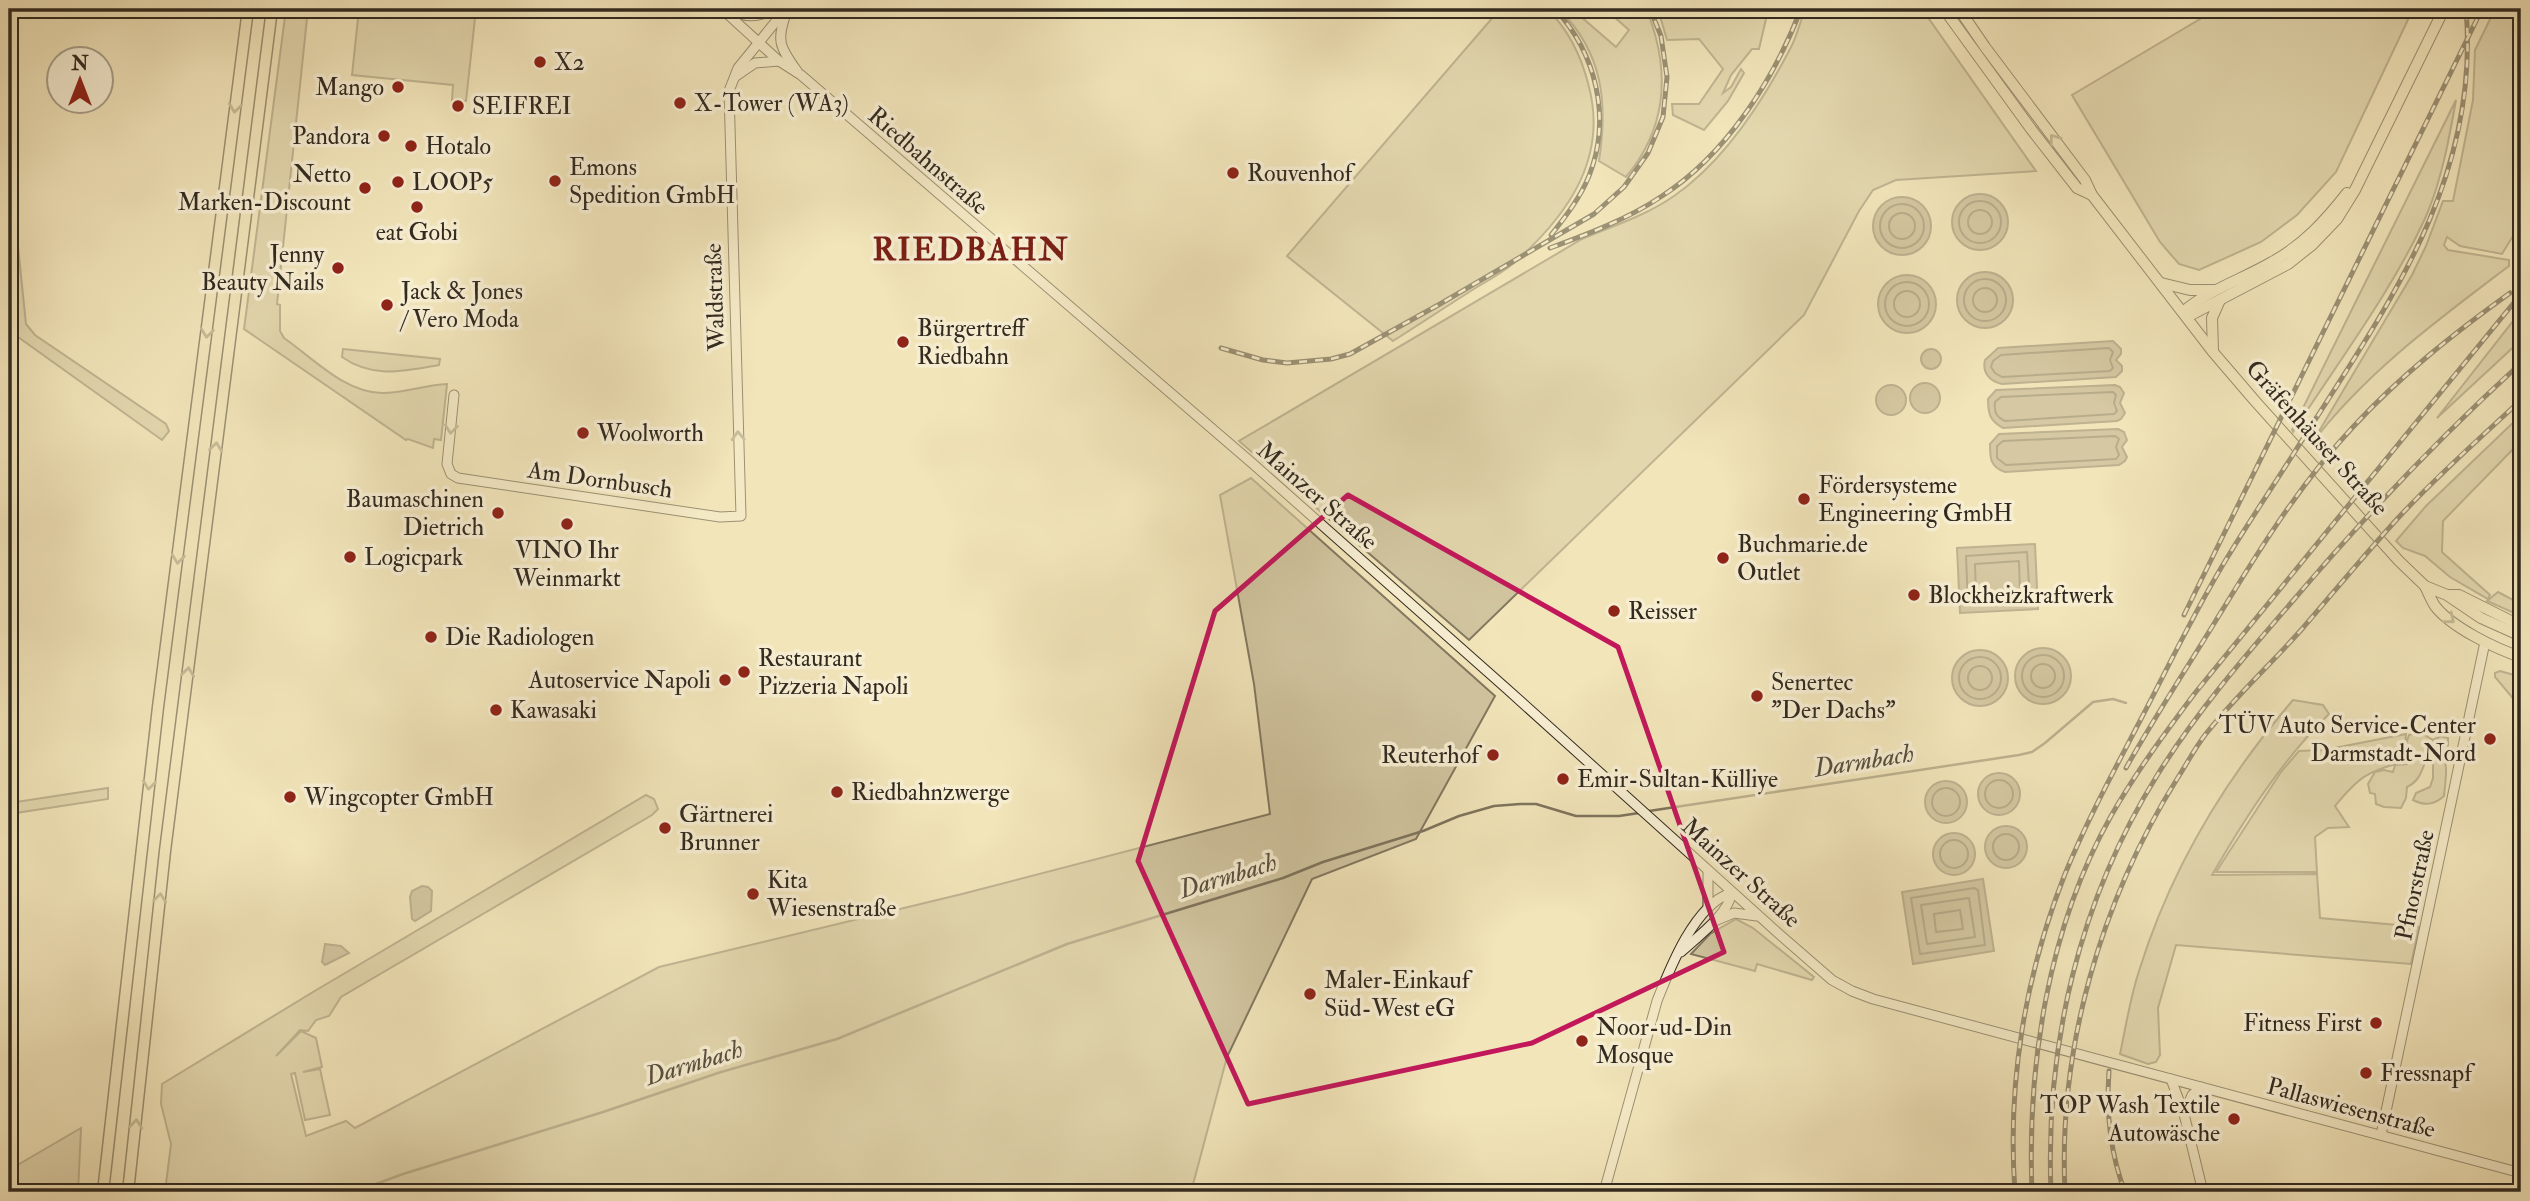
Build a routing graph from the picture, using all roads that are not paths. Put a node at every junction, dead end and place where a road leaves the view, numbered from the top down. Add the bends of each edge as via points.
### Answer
1 (248, 9) edge
2 (272, 9) edge
3 (722, 9) edge
4 (729, 9) edge
5 (775, 9) edge
6 (787, 9) edge
7 (1944, 9) edge
8 (1959, 9) edge
9 (2444, 9) edge
10 (757, 43) junction
11 (779, 61) junction
12 (800, 75) junction
13 (733, 77) junction
14 (2092, 195) junction
15 (2161, 283) junction
16 (2219, 295) junction
17 (2185, 315) junction
18 (2213, 352) junction
19 (454, 395) dead end
20 (1238, 452) joint
21 (741, 516) joint
22 (2425, 586) junction
23 (2447, 595) junction
24 (2492, 623) junction
25 (2521, 626) edge
26 (2521, 636) edge
27 (2485, 642) junction
28 (2519, 657) edge
29 (1708, 871) junction
30 (1731, 893) junction
31 (1707, 910) junction
32 (1759, 917) junction
33 (1713, 922) junction
34 (1677, 955) junction
35 (2171, 1079) junction
36 (2201, 1087) junction
37 (2184, 1114) junction
38 (2381, 1136) junction
39 (2521, 1173) edge
40 (103, 1192) edge
41 (128, 1192) edge
42 (1604, 1192) edge
43 (2203, 1192) edge

1 -> 40 highway
41 -> 2 highway via 165,851
3 - 10 main road, Riedbahnstraße
4 - 5 main road via 752,16
6 - 10 main road, Waldstraße
6 - 12 main road via 780,44
7 - 14 main road via 2077,188
14 -> 8 main road
9 - 16 main road via 2364,172 2298,246
10 - 11 main road, Riedbahnstraße
10 - 13 main road, Waldstraße
11 - 12 main road, Riedbahnstraße
11 - 13 main road via 755,64
12 - 20 main road, Riedbahnstraße
21 -> 13 main road, Waldstraße via 729,105
14 - 15 main road, Gräfenhäuser Straße
15 - 16 main road
15 - 17 main road, Gräfenhäuser Straße
16 - 17 main road
16 - 18 main road via 2212,318
17 - 18 main road, Gräfenhäuser Straße
18 - 22 main road, Gräfenhäuser Straße
19 -> 21 main road, Am Dornbusch via 447,457 454,476 708,515
20 - 29 main road, Mainzer Straße
22 - 23 main road, Gräfenhäuser Straße
22 -> 27 main road, Gräfenhäuser Straße via 2435,606
23 - 24 main road, Gräfenhäuser Straße
23 - 25 main road via 2459,595
24 - 26 main road, Gräfenhäuser Straße
24 - 27 main road
27 - 28 main road, Gräfenhäuser Straße
27 - 38 main road, Pfnorstraße
29 - 30 main road, Mainzer Straße
29 - 31 main road
30 - 31 main road
30 - 32 main road, Mainzer Straße
30 - 33 main road
31 - 34 main road
32 - 33 main road via 1734,913
32 - 35 main road, Mainzer Straße via 1832,980 1852,991
33 - 34 main road
34 - 42 main road via 1657,1001
35 - 36 main road, Pallaswiesenstraße
35 - 37 main road
36 - 37 main road via 2192,1094
36 - 38 main road, Pallaswiesenstraße
37 - 43 main road
38 - 39 main road, Pallaswiesenstraße

